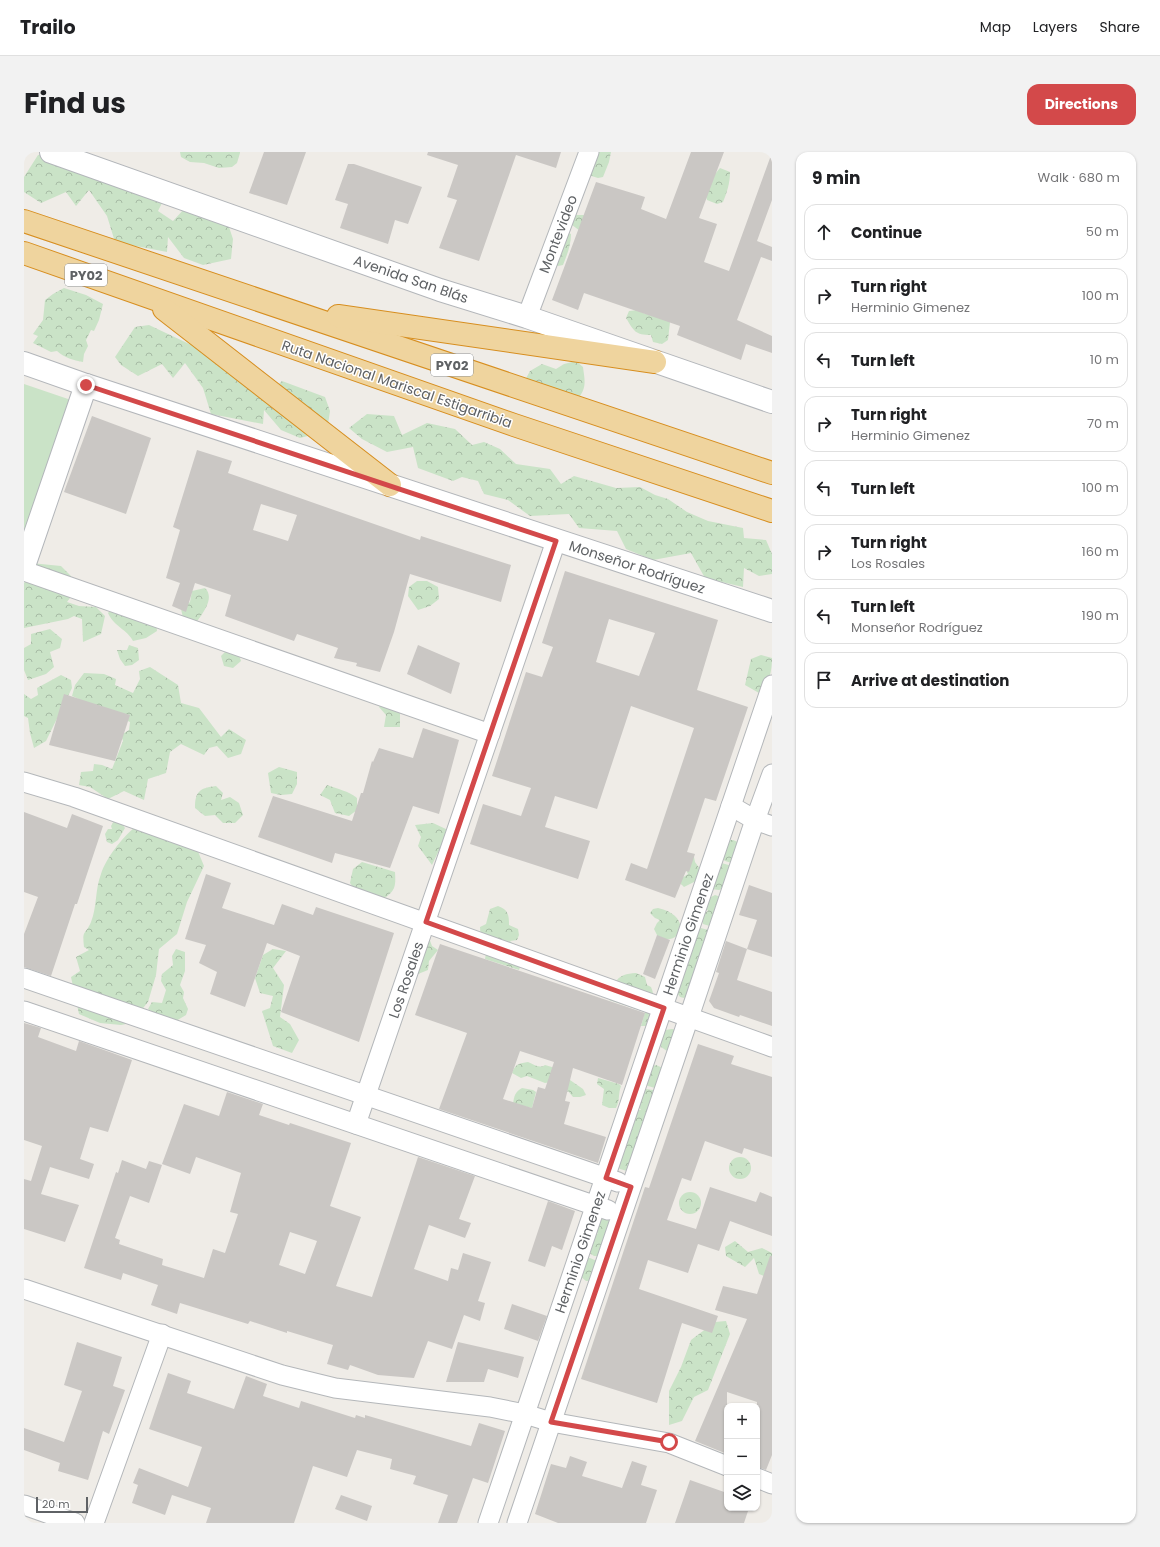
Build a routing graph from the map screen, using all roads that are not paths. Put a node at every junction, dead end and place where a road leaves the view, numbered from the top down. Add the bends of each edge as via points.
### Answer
1 (51, 152) edge
2 (589, 152) edge
3 (24, 221) edge
4 (24, 253) edge
5 (148, 297) junction
6 (281, 308) junction
7 (527, 317) junction
8 (655, 362) junction
9 (24, 364) edge
10 (86, 385) junction
11 (772, 402) edge
12 (772, 473) edge
13 (390, 485) junction
14 (772, 511) edge
15 (556, 541) junction
16 (24, 566) edge
17 (24, 571) edge
18 (772, 611) edge
19 (772, 685) edge
20 (490, 734) junction
21 (772, 774) edge
22 (24, 782) edge
23 (731, 806) junction
24 (763, 823) edge
25 (426, 922) junction
26 (24, 978) edge
27 (664, 1008) junction
28 (24, 1011) edge
29 (689, 1017) junction
30 (772, 1047) edge
31 (366, 1096) junction
32 (356, 1124) junction
33 (606, 1178) junction
34 (631, 1187) junction
35 (596, 1206) junction
36 (621, 1214) junction
37 (24, 1289) edge
38 (162, 1334) junction
39 (526, 1414) junction
40 (551, 1422) junction
41 (724, 1465) edge
42 (760, 1479) edge
43 (772, 1484) edge
44 (24, 1505) edge
45 (76, 1523) edge
46 (94, 1523) edge
47 (488, 1523) edge
48 (517, 1523) edge

1 - 7 street, Avenida San Blás via 440,290
2 - 7 street, Montevideo
3 - 6 highway, PY02
4 - 5 highway, Ruta Nacional Mariscal Estigarribia / PY02
5 - 13 highway
5 - 14 highway, Ruta Nacional Mariscal Estigarribia / PY02 via 514,425
6 - 8 highway
6 - 12 highway, PY02
7 - 8 street, Avenida San Blás
8 - 11 street, Avenida San Blás
9 - 10 street, Monseñor Rodríguez
10 - 13 street, Monseñor Rodríguez
10 - 16 street
13 - 15 street, Monseñor Rodríguez
15 - 18 street, Monseñor Rodríguez
15 - 20 street, Los Rosales
17 - 20 street
19 - 23 street, Herminio Gimenez
20 - 25 street, Los Rosales
21 - 24 street, Herminio Gimenez
22 - 25 street via 74,796
23 - 24 street
23 - 27 street, Herminio Gimenez
24 - 29 street, Herminio Gimenez
25 - 27 street
25 - 31 street, Los Rosales
26 - 31 street
27 - 29 street
27 - 33 street, Herminio Gimenez
28 - 32 street
29 - 30 street
29 - 34 street, Herminio Gimenez
31 - 32 street, Los Rosales
31 - 33 street
32 - 35 street
33 - 34 street
33 - 35 street, Herminio Gimenez
34 - 36 street, Herminio Gimenez
35 - 36 street
35 - 39 street, Herminio Gimenez
36 - 40 street, Herminio Gimenez
37 - 38 street
38 - 39 street via 282,1375 335,1388 490,1407
38 - 46 street
39 - 40 street
39 - 47 street, Herminio Gimenez
40 - 41 street via 669,1442
40 - 48 street, Herminio Gimenez
42 - 43 street
44 - 45 street

